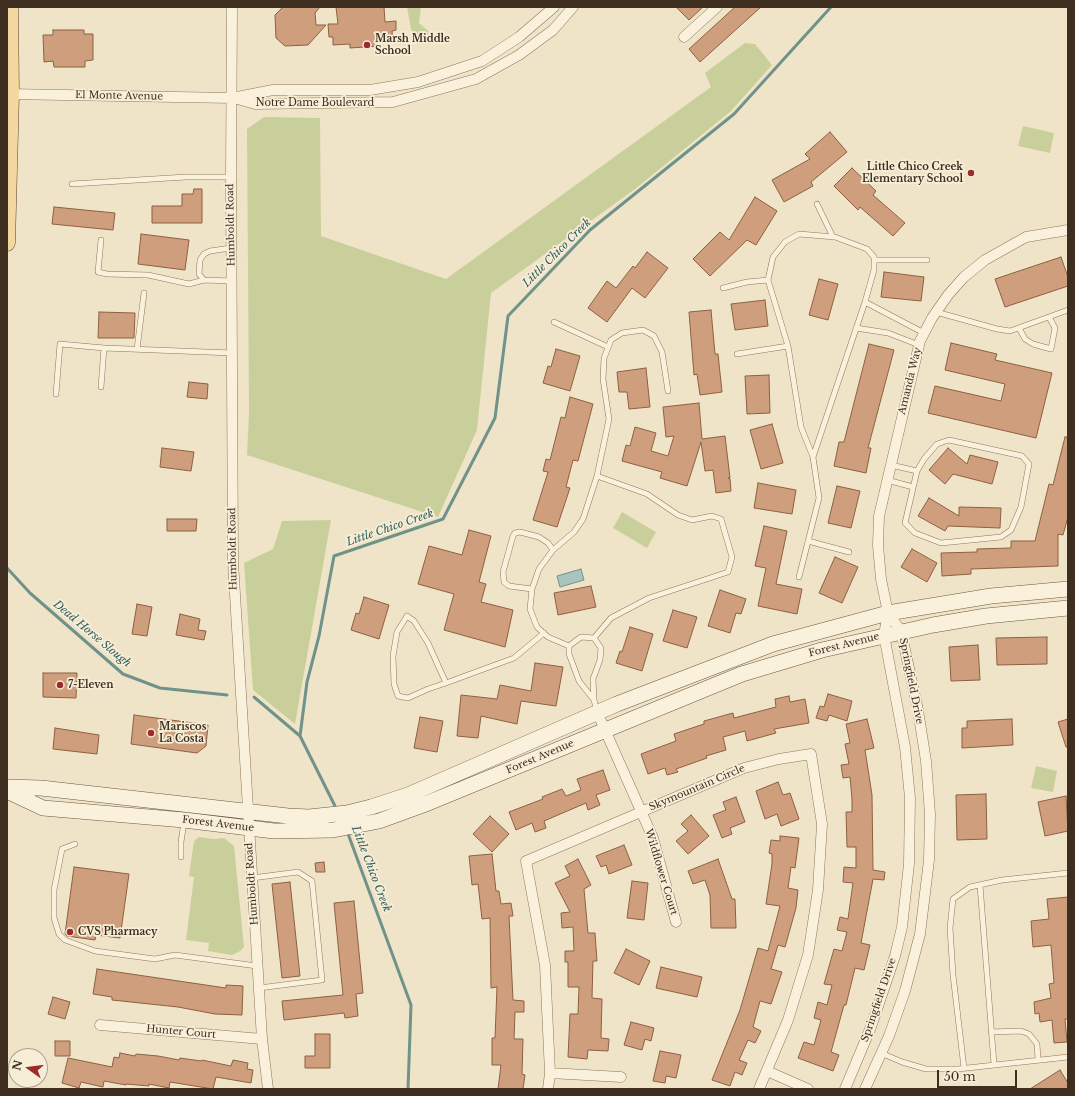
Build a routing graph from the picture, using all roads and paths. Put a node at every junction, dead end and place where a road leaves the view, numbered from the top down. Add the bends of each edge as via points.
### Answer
1 (10, 7) edge
2 (232, 7) edge
3 (554, 7) edge
4 (573, 7) edge
5 (717, 7) edge
6 (684, 37) dead end
7 (9, 94) edge
8 (232, 98) junction
9 (231, 177) junction
10 (72, 184) dead end
11 (817, 204) dead end
12 (1068, 230) edge
13 (833, 237) junction
14 (101, 240) dead end
15 (7, 243) edge
16 (232, 248) junction
17 (874, 260) junction
18 (927, 260) dead end
19 (204, 280) junction
20 (768, 280) junction
21 (232, 281) junction
22 (723, 288) dead end
23 (144, 292) dead end
24 (865, 302) junction
25 (1068, 310) edge
26 (936, 312) junction
27 (1049, 317) junction
28 (554, 322) dead end
29 (856, 328) junction
30 (1019, 328) junction
31 (924, 333) junction
32 (788, 346) junction
33 (919, 346) junction
34 (608, 347) junction
35 (104, 348) junction
36 (137, 349) junction
37 (232, 353) junction
38 (737, 354) dead end
39 (101, 387) dead end
40 (668, 391) dead end
41 (56, 394) dead end
42 (813, 457) junction
43 (891, 465) junction
44 (917, 471) junction
45 (598, 476) junction
46 (887, 480) junction
47 (913, 487) junction
48 (808, 541) junction
49 (553, 550) junction
50 (849, 552) dead end
51 (799, 577) dead end
52 (532, 589) junction
53 (1068, 589) edge
54 (1068, 608) edge
55 (888, 613) junction
56 (901, 631) junction
57 (544, 633) junction
58 (884, 635) junction
59 (594, 638) junction
60 (569, 646) junction
61 (446, 683) junction
62 (595, 706) junction
63 (606, 730) junction
64 (7, 787) edge
65 (7, 790) edge
66 (247, 811) junction
67 (641, 812) junction
68 (184, 820) junction
69 (248, 828) junction
70 (75, 844) dead end
71 (181, 857) dead end
72 (1068, 874) edge
73 (252, 878) junction
74 (980, 885) junction
75 (676, 922) dead end
76 (257, 966) junction
77 (259, 988) junction
78 (100, 1025) dead end
79 (991, 1032) junction
80 (262, 1039) junction
81 (881, 1053) junction
82 (1068, 1057) edge
83 (1038, 1059) junction
84 (994, 1064) junction
85 (964, 1068) junction
86 (767, 1071) junction
87 (550, 1073) junction
88 (621, 1077) dead end
89 (268, 1089) edge
90 (548, 1089) edge
91 (759, 1089) edge
92 (808, 1089) edge
93 (845, 1089) edge
94 (865, 1089) edge

1 - 7 main road
2 - 8 street, Humboldt Road
3 - 8 street, Notre Dame Boulevard via 519,37 482,61 418,82 370,90 273,90
4 - 8 street, Notre Dame Boulevard via 553,30 519,56 476,78 393,102 255,104
5 - 6 street
7 - 8 street, El Monte Avenue
7 - 15 main road
8 - 9 street, Humboldt Road
9 - 10 lane
9 - 16 street, Humboldt Road
11 - 13 lane
12 - 26 street, Amanda Way via 1026,238 999,252 964,277
13 - 17 lane via 867,249 874,256
13 - 20 lane via 799,234 785,242 772,257
14 - 19 lane via 98,272 148,275 189,284
16 - 19 lane via 204,254 200,260 200,274
16 - 21 street, Humboldt Road
17 - 18 lane
17 - 24 lane via 874,270
19 - 21 lane
20 - 22 lane
20 - 32 lane
21 - 37 street, Humboldt Road
23 - 36 lane
24 - 29 lane
24 - 31 lane
25 - 27 lane
26 - 30 lane via 1004,331
26 - 31 street, Amanda Way
27 - 30 lane
27 - 30 lane via 1055,328 1051,349 1025,339
28 - 34 lane
29 - 33 lane via 888,333
29 - 42 lane
31 - 33 street, Amanda Way
32 - 38 lane
32 - 42 lane via 800,427
33 - 43 street, Amanda Way
34 - 40 lane via 611,340 622,333 644,330 654,336 662,352
34 - 45 lane via 604,358 603,380 609,419
35 - 36 lane
35 - 39 lane
35 - 41 lane via 60,344
36 - 37 lane
37 - 66 street, Humboldt Road via 233,562
42 - 48 lane via 819,498
43 - 44 lane
43 - 46 street, Amanda Way
44 - 47 lane
44 - 47 lane via 938,444 949,440 1022,456 1029,464 1021,507 1011,530 1001,537 941,543 915,533 905,523
45 - 49 lane via 584,519 574,532
45 - 59 lane via 648,494 678,515 692,520 712,516 721,519 732,557 728,572 649,598 611,618
46 - 47 lane
46 - 55 street, Amanda Way via 878,545
48 - 50 lane
48 - 51 lane
49 - 52 lane via 539,568
49 - 52 lane via 539,537 520,532 512,536 503,572 504,582 509,586
52 - 57 lane via 530,610 537,627
53 - 55 street, Forest Avenue via 990,596
54 - 56 street, Forest Avenue via 986,616
55 - 56 street, Springfield Drive
55 - 58 street, Springfield Drive
55 - 62 street, Forest Avenue via 773,644
56 - 58 street, Forest Avenue
56 - 81 street, Springfield Drive via 926,761 930,814 929,860 920,934 905,991
57 - 60 lane
57 - 61 lane via 514,658
58 - 63 street, Forest Avenue via 742,674
58 - 93 street, Springfield Drive via 905,747 910,798 909,864 902,928 893,963 871,1027
59 - 60 lane via 581,637
59 - 62 lane via 601,648 593,680
60 - 62 lane via 578,681
61 - 61 lane via 408,698 398,696 394,684 393,656 397,632 407,616 414,621 428,643
62 - 63 street, Wildflower Court
62 - 66 street, Forest Avenue via 408,795 371,807 326,816 288,816
63 - 67 street, Wildflower Court
63 - 69 street, Forest Avenue via 379,821 308,832
64 - 66 street, Forest Avenue via 41,788
65 - 68 street, Forest Avenue via 44,808
66 - 69 street, Humboldt Road
67 - 75 street, Wildflower Court via 652,838
67 - 86 street, Skymountain Circle via 744,768 779,758 811,754 822,824 818,890 808,955 788,1020
67 - 87 street, Skymountain Circle via 526,861 545,965
68 - 69 street, Forest Avenue
68 - 71 lane
69 - 73 street, Humboldt Road
70 - 76 lane via 62,849 54,890 54,918 59,934 65,940 87,949 155,959 175,955
72 - 74 lane via 1002,880
73 - 76 street, Humboldt Road
73 - 77 lane via 298,872 312,881 322,980
74 - 79 lane
74 - 85 lane via 970,887 953,899 950,928
76 - 77 street, Humboldt Road
77 - 80 street, Humboldt Road
78 - 80 street, Hunter Court
79 - 83 lane via 1021,1031 1029,1034 1037,1044
79 - 84 lane
80 - 89 street, Humboldt Road
81 - 85 lane via 926,1069
81 - 94 street, Springfield Drive
82 - 83 lane
83 - 84 lane
84 - 85 lane
86 - 91 street, Skymountain Circle
86 - 92 street
87 - 88 street
87 - 90 street, Skymountain Circle

